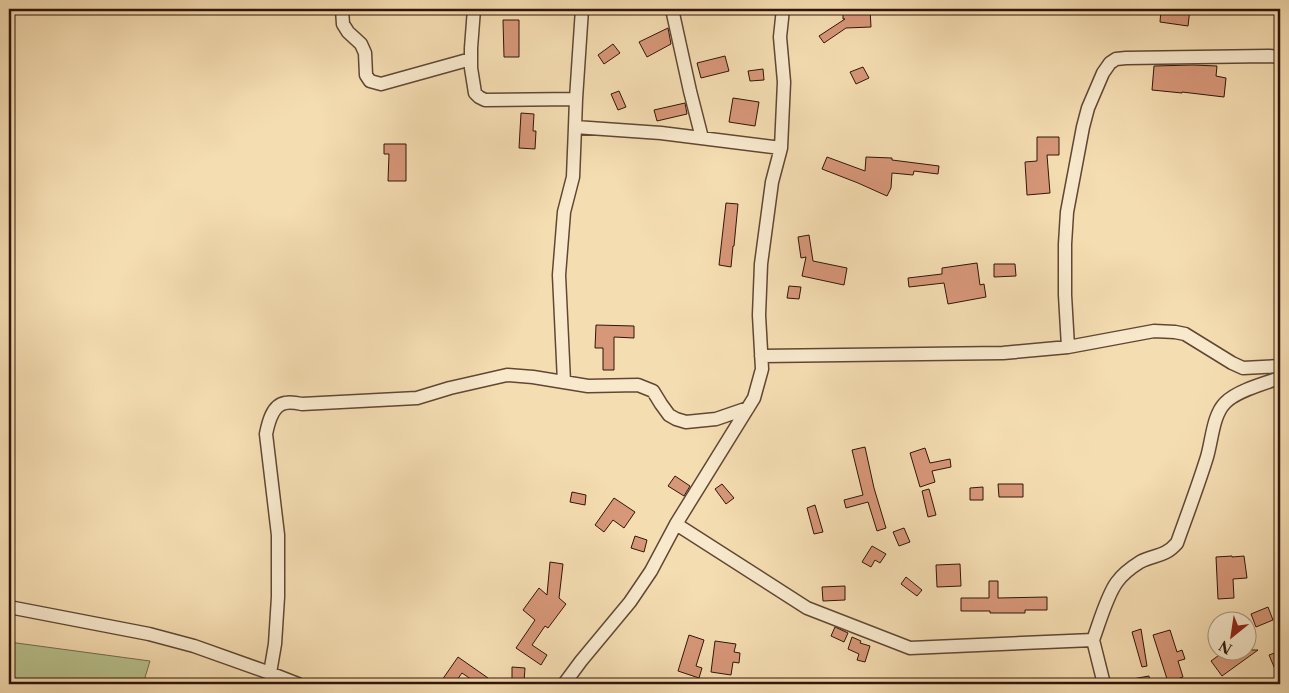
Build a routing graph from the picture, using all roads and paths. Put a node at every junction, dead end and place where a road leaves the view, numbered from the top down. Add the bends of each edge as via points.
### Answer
1 (342, 9) edge
2 (474, 9) edge
3 (582, 9) edge
4 (672, 9) edge
5 (783, 9) edge
6 (1280, 57) edge
7 (471, 59) junction
8 (576, 99) junction
9 (575, 127) junction
10 (702, 138) junction
11 (782, 148) junction
12 (1068, 346) junction
13 (762, 356) junction
14 (1280, 366) edge
15 (1280, 378) edge
16 (564, 382) junction
17 (748, 408) junction
18 (676, 524) junction
19 (9, 607) edge
20 (1093, 640) junction
21 (270, 673) junction
22 (298, 684) edge
23 (564, 684) edge
24 (1104, 684) edge

1 - 7 street via 343,24 365,53 366,75 370,81 380,84
2 - 7 street
3 - 8 street
4 - 10 street
5 - 11 street via 780,37 784,82
6 - 12 street via 1126,58 1110,62 1088,108 1068,212 1065,244
7 - 8 street via 476,93 485,100
8 - 9 street
9 - 10 street
9 - 16 street via 573,177 564,212 559,276
10 - 11 street
11 - 13 street via 772,182 761,264
12 - 13 street via 1003,353
12 - 14 street via 1154,331 1175,332 1243,368
13 - 17 street via 759,381
15 - 20 street via 1237,394 1224,403 1216,418 1208,455 1177,543 1171,550 1140,562 1116,583
16 - 17 street via 588,386 638,384 653,391 669,415 686,422 716,419
16 - 21 street via 507,375 417,398 302,404 284,402 278,406 266,434 278,535 278,597
17 - 18 street
18 - 20 street via 807,608 910,648
18 - 23 street via 630,602
19 - 21 street via 149,634
20 - 24 street
21 - 22 street

